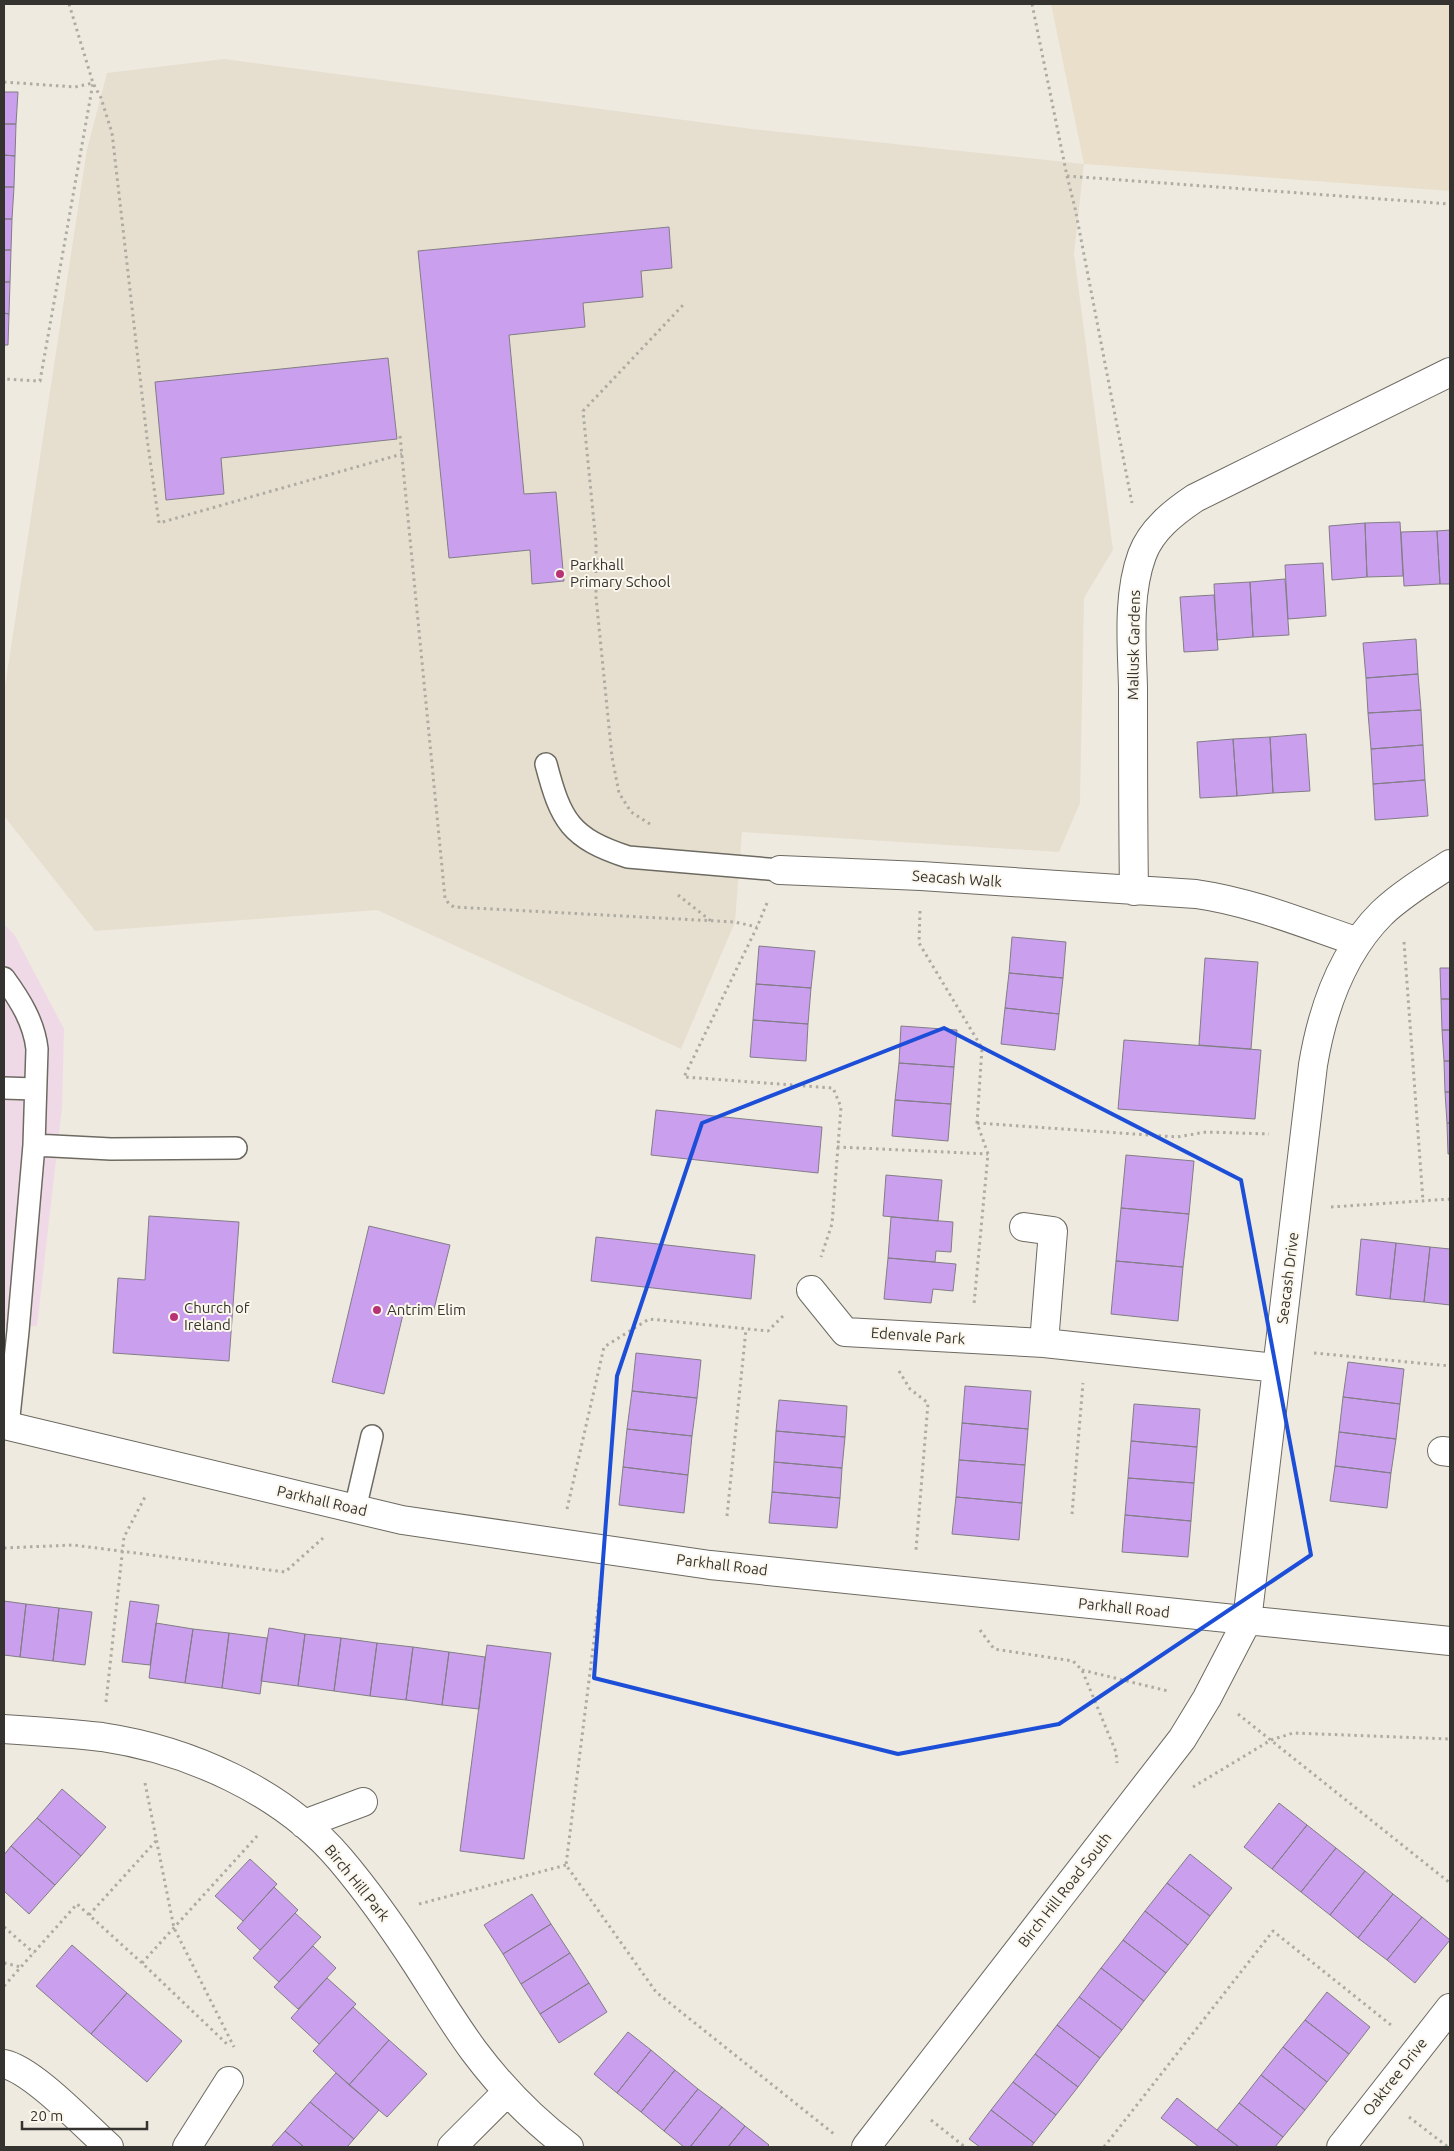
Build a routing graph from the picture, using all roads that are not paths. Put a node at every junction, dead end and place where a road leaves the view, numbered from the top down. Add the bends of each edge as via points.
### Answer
1 (1450, 372) edge
2 (546, 764) dead end
3 (1450, 864) edge
4 (780, 870) joint
5 (1134, 891) junction
6 (1358, 942) junction
7 (4, 978) edge
8 (4, 1088) edge
9 (35, 1089) junction
10 (34, 1144) junction
11 (236, 1148) dead end
12 (1024, 1227) dead end
13 (14, 1263) edge
14 (811, 1290) road end
15 (1044, 1344) junction
16 (1278, 1358) junction
17 (6, 1425) edge
18 (372, 1436) dead end
19 (355, 1509) junction
20 (1247, 1621) junction
21 (1450, 1641) edge
22 (4, 1729) edge
23 (362, 1802) dead end
24 (304, 1824) junction
25 (1450, 2008) edge
26 (4, 2064) edge
27 (229, 2081) dead end
28 (507, 2092) junction
29 (109, 2147) edge
30 (187, 2147) edge
31 (452, 2147) edge
32 (569, 2147) edge
33 (866, 2147) edge
34 (1341, 2147) edge

1 - 5 street, Mallusk Gardens via 1195,498 1151,537 1142,555 1132,620
2 - 4 lane via 554,796 564,818 579,833 613,852 628,857
3 - 6 street, Seacash Drive via 1408,891 1382,913
4 - 5 street, Seacash Walk
5 - 6 street via 1220,897
6 - 16 street, Seacash Drive via 1327,1006 1318,1034
7 - 9 lane via 29,1017 36,1036
8 - 9 lane
9 - 10 lane
10 - 11 lane via 111,1149
10 - 13 lane
12 - 15 street via 1053,1231
13 - 17 lane
14 - 15 street, Edenvale Park via 845,1332
15 - 16 street, Edenvale Park
16 - 20 street, Seacash Drive
17 - 19 street, Parkhall Road
18 - 19 lane
19 - 20 street, Parkhall Road via 402,1520 710,1565
20 - 21 street, Parkhall Road
20 - 33 street, Birch Hill Road South via 1182,1739
22 - 24 street, Birch Hill Park via 102,1737 174,1754 262,1794
23 - 24 street
24 - 28 street, Birch Hill Park via 339,1857 388,1921 474,2051
25 - 34 street, Oaktree Drive
26 - 29 street via 30,2076
27 - 30 street
28 - 31 street
28 - 32 street, Birch Hill Park

